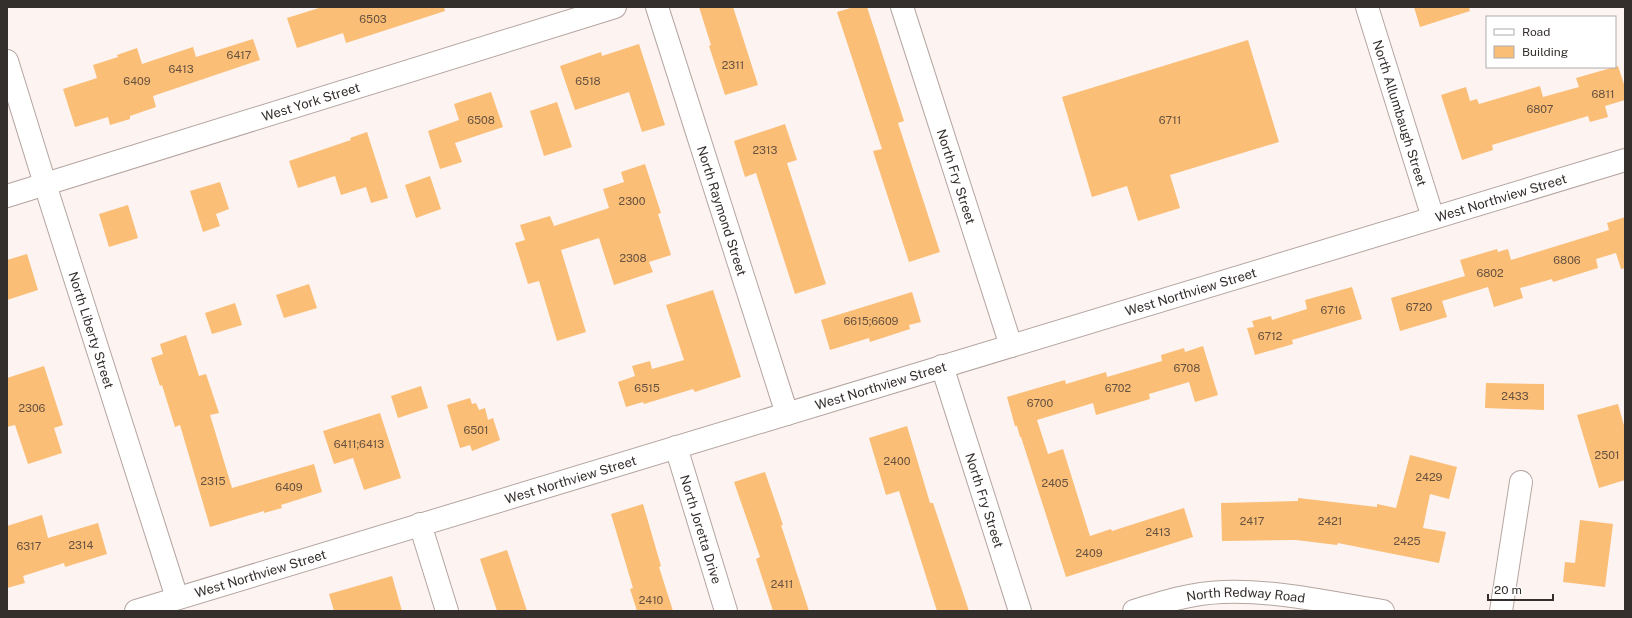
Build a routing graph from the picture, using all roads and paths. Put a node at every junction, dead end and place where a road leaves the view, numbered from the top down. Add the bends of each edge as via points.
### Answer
1 (615, 7) edge
2 (657, 7) edge
3 (902, 7) edge
4 (1367, 7) edge
5 (7, 61) edge
6 (1625, 160) edge
7 (45, 184) junction
8 (7, 196) edge
9 (1434, 218) junction
10 (1011, 346) junction
11 (942, 366) junction
12 (787, 414) junction
13 (676, 447) junction
14 (1521, 482) dead end
15 (420, 524) junction
16 (177, 598) junction
17 (136, 611) edge
18 (447, 611) edge
19 (726, 611) edge
20 (1020, 611) edge
21 (1134, 611) edge
22 (1384, 611) edge
23 (1501, 611) edge

1 - 7 street, West York Street
2 - 12 street, North Raymond Street
3 - 10 street, North Fry Street
4 - 9 street, North Allumbaugh Street
5 - 7 street, North Liberty Street
6 - 9 street, West Northview Street
7 - 8 street, West York Street
7 - 16 street, North Liberty Street
9 - 10 street, West Northview Street
10 - 11 street, West Northview Street
11 - 12 street, West Northview Street
11 - 20 street, North Fry Street
12 - 13 street, West Northview Street
13 - 15 street, West Northview Street
13 - 19 street, North Joretta Drive
14 - 23 street
15 - 16 street, West Northview Street
15 - 18 street
16 - 17 street, West Northview Street
21 - 22 street, North Redway Road via 1177,598 1222,592 1264,592

